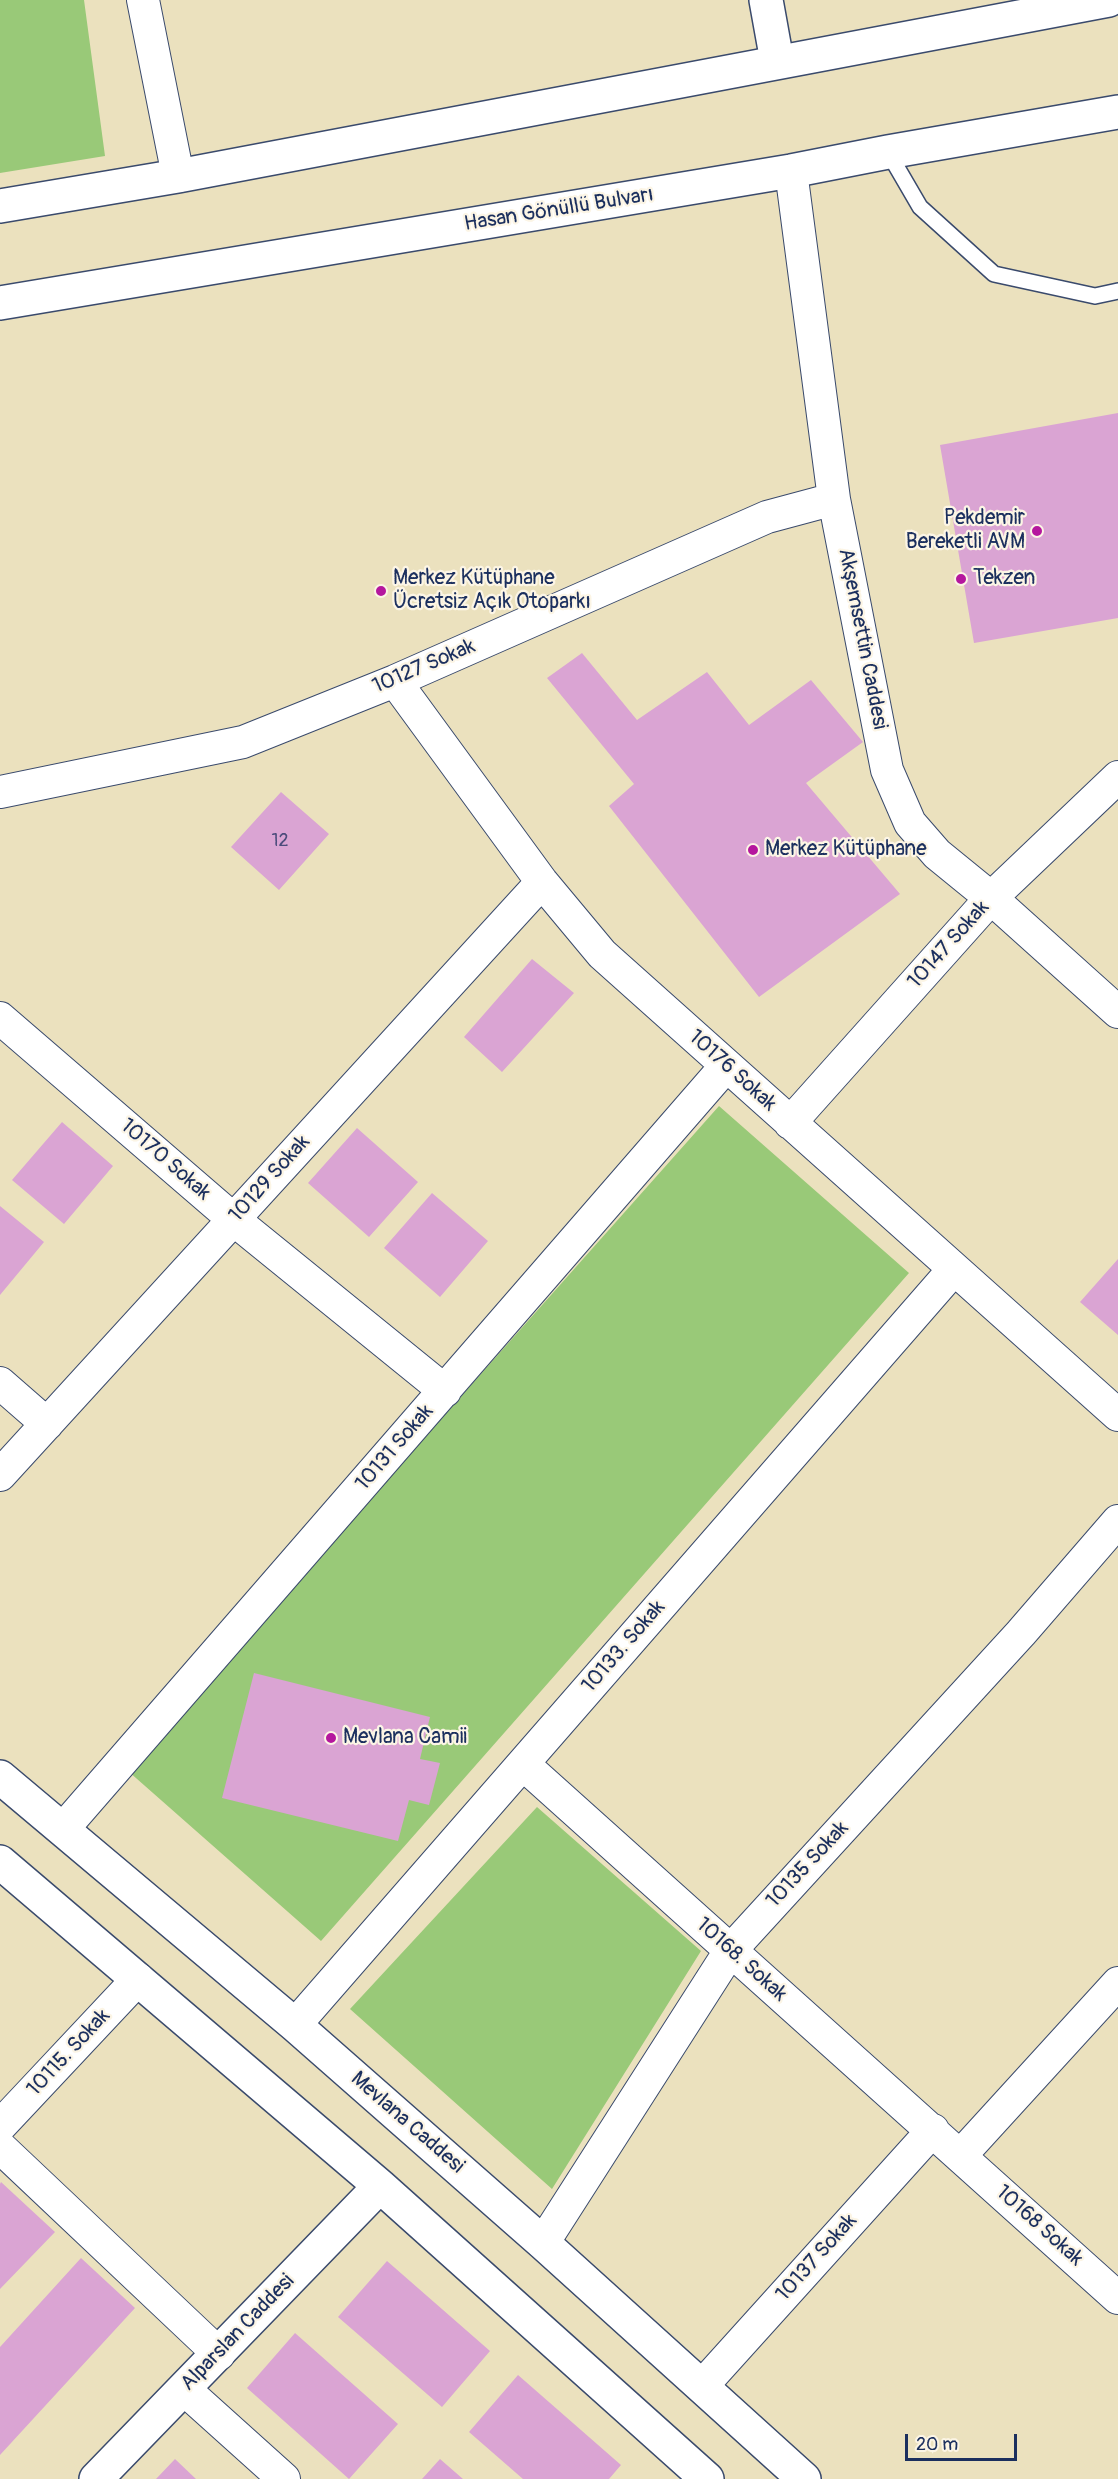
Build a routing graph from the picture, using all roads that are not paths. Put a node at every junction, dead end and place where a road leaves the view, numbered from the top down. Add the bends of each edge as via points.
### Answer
1 (143, 0) edge
2 (766, 0) edge
3 (1109, 0) edge
4 (777, 61) junction
5 (1118, 112) edge
6 (888, 152) junction
7 (791, 171) junction
8 (178, 176) junction
9 (0, 206) edge
10 (1118, 291) edge
11 (0, 303) edge
12 (834, 499) junction
13 (395, 681) junction
14 (1118, 777) edge
15 (0, 792) edge
16 (542, 882) junction
17 (991, 898) junction
18 (1118, 1012) edge
19 (0, 1018) edge
20 (726, 1066) junction
21 (790, 1123) junction
22 (234, 1219) junction
23 (954, 1269) junction
24 (0, 1383) edge
25 (445, 1391) junction
26 (1118, 1415) edge
27 (47, 1424) junction
28 (0, 1475) edge
29 (1118, 1521) edge
30 (523, 1764) junction
31 (0, 1777) edge
32 (63, 1829) junction
33 (0, 1862) edge
34 (730, 1951) junction
35 (138, 1979) junction
36 (1118, 1983) edge
37 (295, 2025) junction
38 (0, 2126) edge
39 (933, 2130) junction
40 (0, 2147) edge
41 (961, 2155) junction
42 (380, 2186) junction
43 (543, 2243) junction
44 (1118, 2298) edge
45 (219, 2354) junction
46 (702, 2386) junction
47 (184, 2389) junction
48 (96, 2479) edge
49 (284, 2479) edge
50 (707, 2479) edge
51 (804, 2479) edge

1 - 8 street
2 - 4 street
3 - 4 street
4 - 8 street
5 - 6 street, Hasan Gönüllü Bulvarı
6 - 7 street, Hasan Gönüllü Bulvarı
6 - 10 lane via 920,207 994,274 1095,296
7 - 11 street, Hasan Gönüllü Bulvarı
7 - 12 street, Akşemsettin Caddesi
8 - 9 street
12 - 13 street, 10127 Sokak via 767,517
12 - 17 street, Akşemsettin Caddesi via 887,770 910,823 937,854
13 - 15 street, 10127 Sokak via 243,742
13 - 16 street, 10176 Sokak
14 - 17 street, 10147 Sokak
16 - 20 street, 10176 Sokak via 602,954
16 - 22 street, 10129 Sokak
17 - 18 street, Akşemsettin Caddesi
17 - 21 street, 10147 Sokak
19 - 22 street, 10170 Sokak
20 - 21 street, 10176 Sokak
20 - 25 street, 10131 Sokak
21 - 23 street, 10176 Sokak
22 - 25 street, 10170 Sokak
22 - 27 street, 10129 Sokak
23 - 26 street, 10176 Sokak
23 - 30 street, 10133. Sokak
24 - 27 street
25 - 32 street, 10131 Sokak
27 - 28 street, 10129 Sokak
29 - 34 street, 10135 Sokak via 1021,1633
30 - 34 street, 10168. Sokak
30 - 37 street, 10133. Sokak
31 - 32 street, Mevlana Caddesi
32 - 37 street, Mevlana Caddesi
33 - 35 street
34 - 39 street, 10168. Sokak
34 - 43 street, 10135 Sokak
35 - 38 street, 10115. Sokak
35 - 42 street
36 - 41 street
37 - 43 street, Mevlana Caddesi
39 - 41 street, 10168. Sokak
39 - 46 street, 10137 Sokak
40 - 45 street
41 - 44 street, 10168 Sokak
42 - 45 street, Alparslan Caddesi
42 - 50 street
43 - 46 street, Mevlana Caddesi
45 - 47 street, Alparslan Caddesi
46 - 51 street, Mevlana Caddesi
47 - 48 street, Alparslan Caddesi
47 - 49 street

